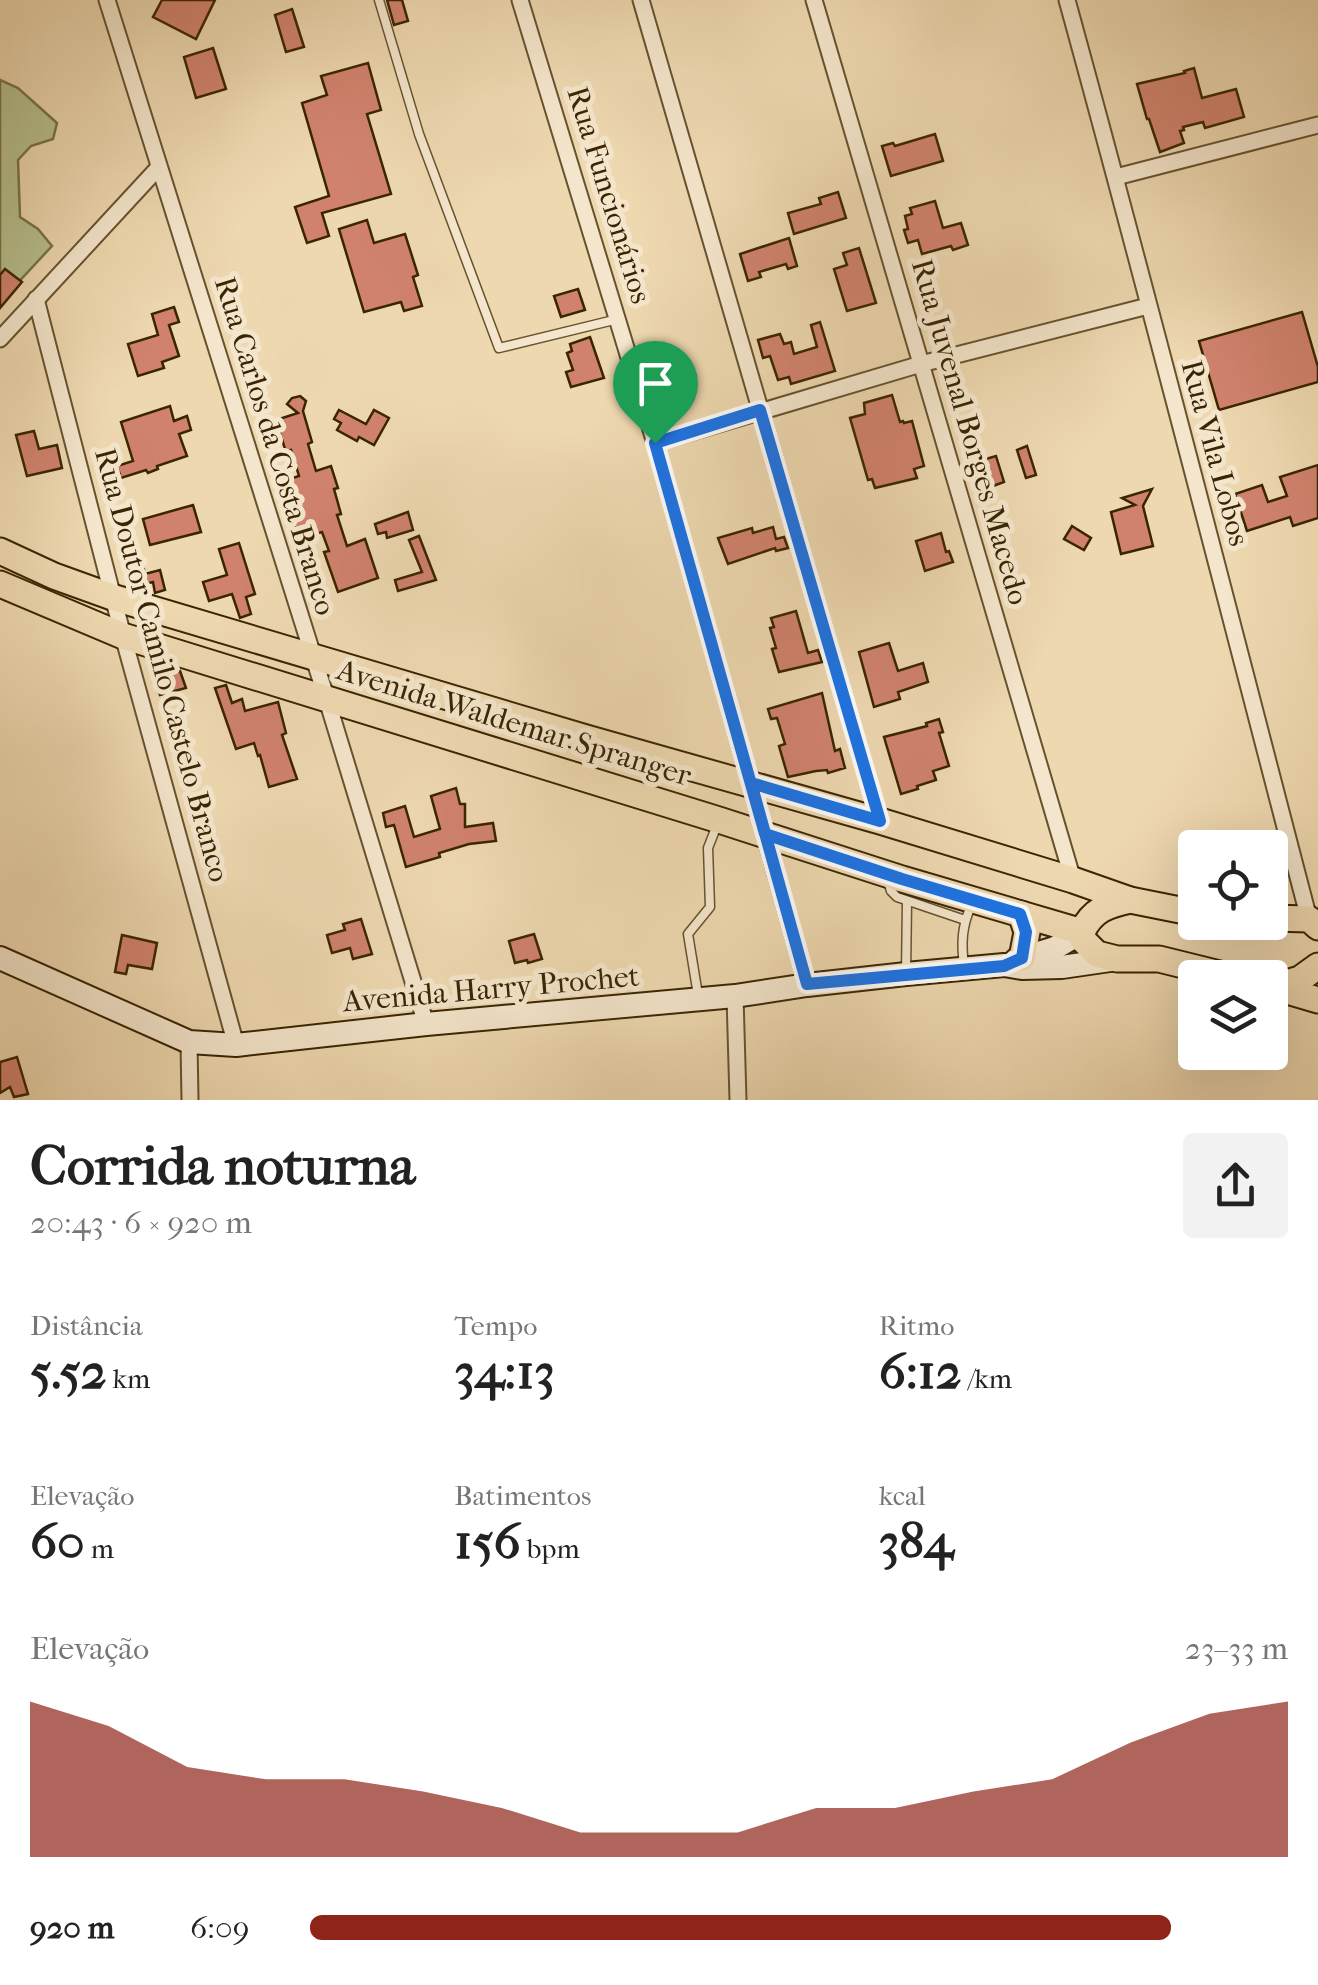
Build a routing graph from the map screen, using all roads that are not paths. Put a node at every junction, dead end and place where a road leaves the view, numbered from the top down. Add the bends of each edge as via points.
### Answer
1 (107, 0) edge
2 (380, 0) edge
3 (520, 0) edge
4 (641, 0) edge
5 (814, 0) edge
6 (1067, 0) edge
7 (1318, 125) edge
8 (159, 167) junction
9 (1116, 178) junction
10 (36, 300) junction
11 (1148, 306) junction
12 (618, 318) junction
13 (0, 339) edge
14 (921, 364) junction
15 (760, 410) junction
16 (655, 443) junction
17 (0, 551) edge
18 (0, 584) edge
19 (116, 598) junction
20 (123, 636) junction
21 (313, 658) junction
22 (328, 700) junction
23 (586, 738) junction
24 (581, 777) junction
25 (751, 783) junction
26 (720, 820) junction
27 (880, 821) junction
28 (765, 834) junction
29 (886, 874) junction
30 (1073, 880) junction
31 (1130, 900) junction
32 (908, 902) junction
33 (969, 910) junction
34 (1178, 910) edge
35 (1020, 914) junction
36 (1288, 919) edge
37 (1315, 921) edge
38 (1082, 932) junction
39 (0, 958) edge
40 (1118, 958) junction
41 (1013, 962) junction
42 (1178, 963) edge
43 (1318, 966) edge
44 (965, 969) junction
45 (906, 974) junction
46 (1288, 982) edge
47 (807, 984) junction
48 (1288, 991) edge
49 (734, 996) junction
50 (698, 1000) junction
51 (1318, 1000) edge
52 (426, 1024) junction
53 (189, 1042) junction
54 (236, 1045) junction
55 (190, 1100) edge
56 (738, 1100) edge

1 - 8 street, Rua Carlos da Costa Branco
2 - 12 lane via 419,134 499,348
3 - 12 street, Rua Funcionários
4 - 15 street
5 - 14 street, Rua Juvenal Borges Macedo
6 - 9 street, Rua Vila Lobos
7 - 9 street
8 - 10 street
8 - 21 street, Rua Carlos da Costa Branco
9 - 11 street, Rua Vila Lobos
10 - 13 street
10 - 19 street, Rua Doutor Camilo Castelo Branco
11 - 14 street
11 - 37 street, Rua Vila Lobos
12 - 16 street, Rua Funcionários
14 - 15 street
14 - 30 street, Rua Juvenal Borges Macedo
15 - 16 street
15 - 27 street
16 - 25 street, Rua Funcionários
17 - 19 main road, Avenida Waldemar Spranger
18 - 20 main road, Avenida Waldemar Spranger
19 - 20 street, Rua Doutor Camilo Castelo Branco
19 - 21 main road, Avenida Waldemar Spranger
20 - 22 main road, Avenida Waldemar Spranger
20 - 54 street, Rua Doutor Camilo Castelo Branco
21 - 22 street, Rua Carlos da Costa Branco
21 - 23 main road, Avenida Waldemar Spranger
22 - 24 main road, Avenida Waldemar Spranger
22 - 52 street, Rua Carlos da Costa Branco
23 - 24 main road
23 - 25 main road, Avenida Waldemar Spranger
24 - 26 main road, Avenida Waldemar Spranger
25 - 27 main road, Avenida Waldemar Spranger
25 - 28 street, Rua Funcionários
26 - 28 main road, Avenida Waldemar Spranger
26 - 50 lane via 708,848 710,907 688,934
27 - 30 main road, Avenida Waldemar Spranger
28 - 29 main road, Avenida Waldemar Spranger
28 - 47 street, Rua Funcionários
29 - 32 lane via 891,890
29 - 33 main road, Avenida Waldemar Spranger
30 - 31 main road, Avenida Waldemar Spranger
31 - 34 main road, Avenida Waldemar Spranger
31 - 38 main road via 1094,913
32 - 33 lane
32 - 45 lane
33 - 35 main road, Avenida Waldemar Spranger
33 - 44 lane via 961,943
35 - 38 main road, Avenida Waldemar Spranger
35 - 41 main road via 1026,932
36 - 37 main road
38 - 40 main road, Avenida Waldemar Spranger via 1097,954
38 - 41 street, Avenida Harry Prochet
39 - 53 street, Avenida Harry Prochet
40 - 41 street, Avenida Harry Prochet via 1062,967 1022,968
40 - 42 main road
41 - 44 street, Avenida Harry Prochet
43 - 46 main road
44 - 45 street, Avenida Harry Prochet
45 - 47 street, Avenida Harry Prochet
47 - 49 street, Avenida Harry Prochet
48 - 51 main road
49 - 50 street, Avenida Harry Prochet
49 - 56 street
50 - 52 street, Avenida Harry Prochet
52 - 54 street, Avenida Harry Prochet
53 - 54 street, Avenida Harry Prochet
53 - 55 street

